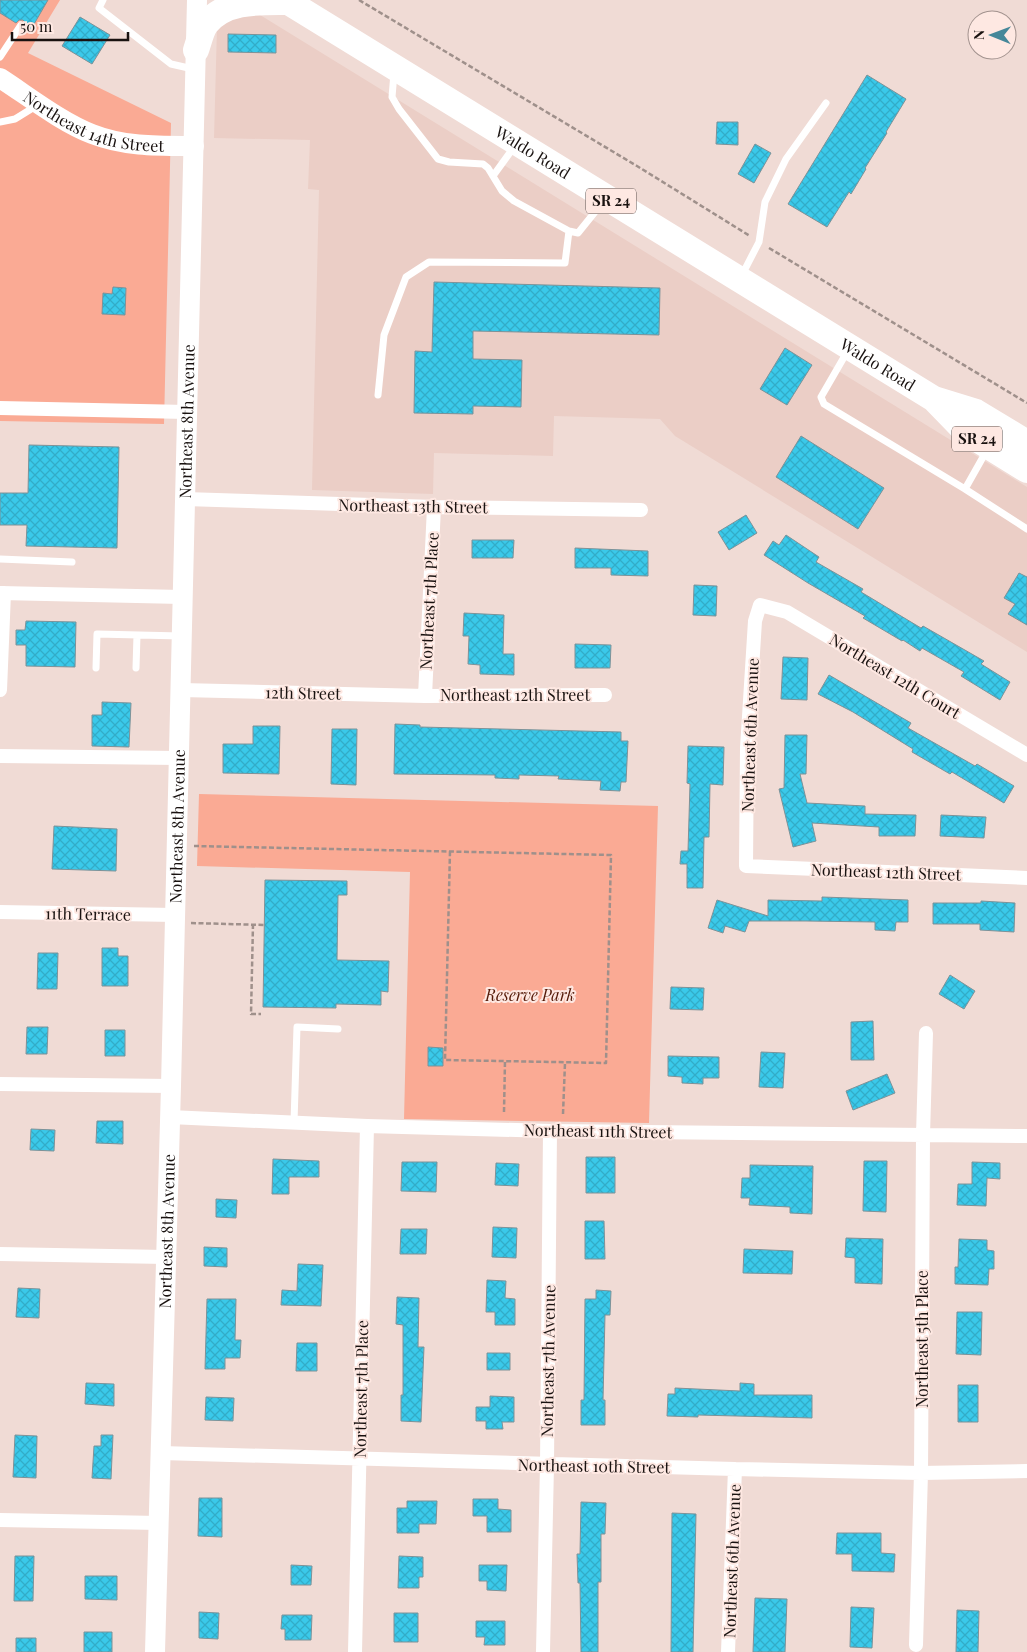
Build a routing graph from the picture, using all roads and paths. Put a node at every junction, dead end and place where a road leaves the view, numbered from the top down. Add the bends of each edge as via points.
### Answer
1 (103, 0) edge
2 (197, 0) edge
3 (359, 0) edge
4 (287, 1) edge
5 (21, 25) dead end
6 (0, 57) edge
7 (196, 60) junction
8 (395, 68) junction
9 (0, 78) edge
10 (41, 104) junction
11 (826, 104) dead end
12 (0, 122) edge
13 (517, 143) junction
14 (194, 146) junction
15 (493, 176) junction
16 (607, 198) junction
17 (568, 231) junction
18 (759, 242) junction
19 (740, 280) junction
20 (850, 347) junction
21 (378, 394) dead end
22 (934, 399) junction
23 (1027, 403) edge
24 (0, 408) edge
25 (187, 412) junction
26 (1027, 443) edge
27 (989, 447) junction
28 (1027, 470) edge
29 (965, 489) junction
30 (185, 499) junction
31 (434, 507) junction
32 (641, 510) dead end
33 (1027, 529) edge
34 (0, 559) edge
35 (72, 562) dead end
36 (2, 593) edge
37 (182, 597) junction
38 (760, 604) joint
39 (137, 635) junction
40 (182, 636) junction
41 (96, 668) dead end
42 (136, 668) dead end
43 (0, 690) edge
44 (180, 690) junction
45 (606, 695) dead end
46 (425, 696) junction
47 (1027, 755) edge
48 (0, 756) edge
49 (179, 758) junction
50 (193, 846) dead end
51 (450, 851) junction
52 (746, 866) joint
53 (1027, 878) edge
54 (0, 912) edge
55 (183, 919) junction
56 (253, 924) junction
57 (264, 925) dead end
58 (261, 1014) dead end
59 (338, 1029) dead end
60 (926, 1033) dead end
61 (505, 1061) junction
62 (565, 1062) junction
63 (0, 1084) edge
64 (171, 1086) junction
65 (504, 1112) dead end
66 (563, 1114) dead end
67 (170, 1117) junction
68 (294, 1122) junction
69 (367, 1126) junction
70 (550, 1131) junction
71 (923, 1136) junction
72 (1027, 1136) edge
73 (0, 1254) edge
74 (166, 1257) junction
75 (161, 1453) junction
76 (360, 1460) junction
77 (547, 1465) junction
78 (735, 1470) junction
79 (1027, 1471) edge
80 (921, 1473) junction
81 (0, 1520) edge
82 (159, 1523) junction
83 (916, 1645) dead end
84 (156, 1652) edge
85 (355, 1652) edge
86 (543, 1652) edge
87 (728, 1652) edge

1 - 7 lane via 99,8 171,64
2 - 7 street, Northeast 8th Avenue
3 - 18 path
4 - 7 highway via 240,2 225,6 205,25
4 - 8 highway, Waldo Road / SR 24
5 - 6 lane
7 - 14 street, Northeast 8th Avenue
8 - 13 highway, Waldo Road / SR 24
8 - 15 lane via 392,97 432,154 449,162 483,164
9 - 10 street, Northeast 14th Street
10 - 12 lane via 15,119
10 - 14 street, Northeast 14th Street via 91,134 119,142 143,146
11 - 18 lane via 786,159 769,193
13 - 15 lane
13 - 16 highway, Waldo Road / SR 24
14 - 25 street, Northeast 8th Avenue
15 - 17 lane via 502,191 514,201
16 - 17 lane via 578,233
16 - 19 highway, Waldo Road / SR 24
17 - 21 lane via 565,263 428,262 406,277 384,335
18 - 19 lane
18 - 23 path
19 - 20 highway, Waldo Road / SR 24
20 - 22 highway, Waldo Road / SR 24
20 - 29 lane via 821,397 824,404
22 - 26 highway, Waldo Road / SR 24 via 976,412
22 - 27 highway, Waldo Road / SR 24 via 967,433
24 - 25 street
25 - 30 street, Northeast 8th Avenue
27 - 28 highway, Waldo Road / SR 24
27 - 29 lane
29 - 33 lane
30 - 31 street, Northeast 13th Street
30 - 37 street, Northeast 8th Avenue
31 - 32 street, Northeast 13th Street
31 - 46 street, Northeast 7th Place
34 - 35 lane
36 - 37 street
36 - 43 street
37 - 40 street, Northeast 8th Avenue
38 - 47 street, Northeast 12th Court via 787,612
38 - 52 street, Northeast 6th Avenue via 755,621 747,748
39 - 40 lane
39 - 41 lane via 97,634
39 - 42 lane
40 - 44 street, Northeast 8th Avenue
44 - 46 street, 12th Street
44 - 49 street, Northeast 8th Avenue
45 - 46 street, Northeast 12th Street
48 - 49 street
49 - 55 street, Northeast 8th Avenue
50 - 51 path
51 - 61 path via 445,1060
51 - 62 path via 611,854 606,1063
52 - 53 street, Northeast 12th Street
54 - 55 street, 11th Terrace
55 - 56 path
55 - 64 street, Northeast 8th Avenue
56 - 57 path
56 - 58 path via 251,1014
59 - 68 lane via 297,1028
60 - 71 street, Northeast 5th Place
61 - 62 path
61 - 65 path
62 - 66 path
63 - 64 street
64 - 67 street, Northeast 8th Avenue
67 - 68 street, Northeast 11th Street
67 - 74 street, Northeast 8th Avenue
68 - 69 street, Northeast 11th Street
69 - 70 street, Northeast 11th Street
69 - 76 street, Northeast 7th Place
70 - 71 street, Northeast 11th Street
70 - 77 street, Northeast 7th Avenue
71 - 72 street, Northeast 11th Street
71 - 80 street, Northeast 5th Place
73 - 74 street
74 - 75 street, Northeast 8th Avenue
75 - 76 street, Northeast 10th Street
75 - 82 street, Northeast 8th Avenue
76 - 77 street, Northeast 10th Street
76 - 85 street, Northeast 7th Place
77 - 78 street, Northeast 10th Street
77 - 86 street, Northeast 7th Avenue
78 - 80 street, Northeast 10th Street
78 - 87 street, Northeast 6th Avenue
79 - 80 street, Northeast 10th Street
80 - 83 street, Northeast 5th Place
81 - 82 street
82 - 84 street, Northeast 8th Avenue

